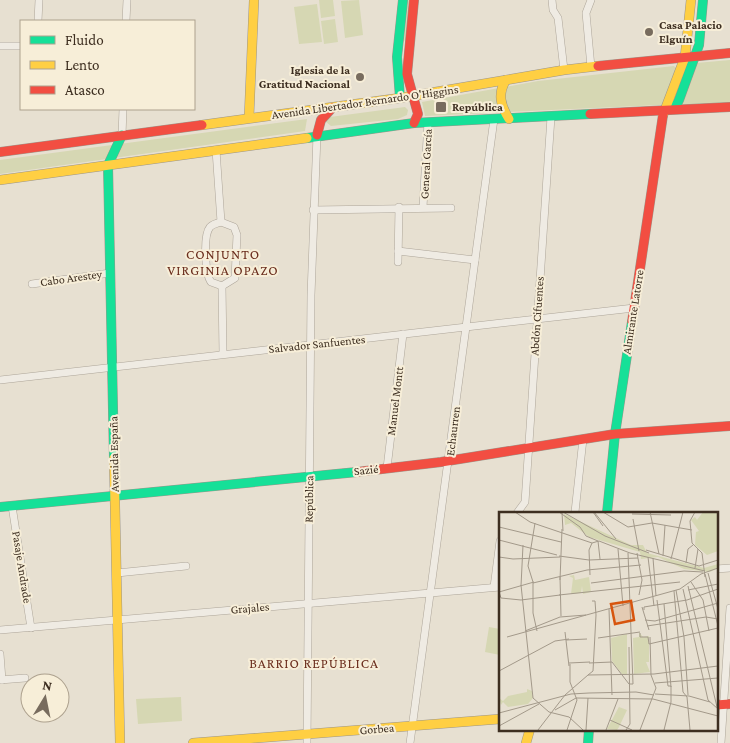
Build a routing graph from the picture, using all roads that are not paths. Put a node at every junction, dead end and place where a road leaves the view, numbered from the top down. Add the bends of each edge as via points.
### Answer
1 (39, 0) edge
2 (127, 0) edge
3 (254, 0) edge
4 (403, 0) edge
5 (414, 0) edge
6 (552, 0) edge
7 (590, 0) edge
8 (691, 0) edge
9 (703, 0) edge
10 (38, 20) edge
11 (126, 20) edge
12 (0, 46) edge
13 (20, 46) edge
14 (730, 53) edge
15 (690, 57) junction
16 (591, 67) junction
17 (564, 70) junction
18 (506, 80) junction
19 (413, 96) junction
20 (400, 98) junction
21 (730, 107) edge
22 (332, 108) junction
23 (123, 110) edge
24 (664, 112) junction
25 (551, 117) junction
26 (249, 118) junction
27 (494, 119) junction
28 (509, 119) junction
29 (428, 122) junction
30 (414, 123) junction
31 (122, 135) junction
32 (317, 135) junction
33 (216, 150) junction
34 (0, 152) edge
35 (108, 165) junction
36 (0, 180) edge
37 (423, 207) junction
38 (399, 208) junction
39 (451, 208) dead end
40 (313, 210) junction
41 (221, 222) junction
42 (398, 251) junction
43 (475, 260) junction
44 (398, 262) dead end
45 (110, 273) junction
46 (32, 284) dead end
47 (222, 286) junction
48 (634, 308) junction
49 (537, 319) junction
50 (465, 327) junction
51 (403, 334) junction
52 (311, 344) junction
53 (223, 354) junction
54 (112, 367) junction
55 (0, 380) edge
56 (730, 426) edge
57 (615, 434) junction
58 (583, 438) junction
59 (529, 447) junction
60 (449, 461) junction
61 (387, 468) junction
62 (310, 477) junction
63 (115, 496) junction
64 (12, 506) junction
65 (0, 507) edge
66 (518, 512) edge
67 (575, 512) edge
68 (607, 512) edge
69 (499, 556) edge
70 (186, 566) dead end
71 (117, 572) junction
72 (497, 587) edge
73 (430, 593) junction
74 (308, 603) junction
75 (730, 608) edge
76 (118, 620) junction
77 (32, 628) junction
78 (0, 630) edge
79 (0, 654) edge
80 (20, 678) edge
81 (1, 680) edge
82 (723, 705) edge
83 (499, 719) edge
84 (413, 726) junction
85 (530, 730) edge
86 (589, 730) edge
87 (307, 739) edge
88 (120, 743) edge
89 (193, 743) edge
90 (410, 743) edge
91 (526, 743) edge
92 (588, 743) edge
93 (721, 743) edge

1 - 10 street
2 - 11 street
3 - 26 main road
4 - 20 main road via 397,57
5 - 19 main road via 407,74
6 - 17 street via 558,18
7 - 16 street via 586,13
8 - 15 main road
9 - 15 main road via 700,40
12 - 13 street
14 - 15 main road, Avenida Libertador Bernardo O'Higgins
15 - 16 main road, Avenida Libertador Bernardo O'Higgins
15 - 24 main road, Almirante Latorre
16 - 17 main road, Avenida Libertador Bernardo O'Higgins
17 - 18 main road, Avenida Libertador Bernardo O'Higgins
18 - 19 main road, Avenida Libertador Bernardo O'Higgins
18 - 28 main road via 500,90 500,100
19 - 20 main road, Avenida Libertador Bernardo O'Higgins
19 - 30 main road via 418,113
20 - 22 main road, Avenida Libertador Bernardo O'Higgins
21 - 24 main road
22 - 26 main road, Avenida Libertador Bernardo O'Higgins
22 - 32 main road via 321,120
23 - 31 street
24 - 25 main road
24 - 48 main road, Almirante Latorre
25 - 28 main road
25 - 49 street, Abdón Cifuentes
26 - 31 main road, Avenida Libertador Bernardo O'Higgins
27 - 28 main road
27 - 29 main road
27 - 43 street, Echaurren
29 - 30 main road
29 - 37 street, General García
30 - 32 main road
31 - 34 main road, Avenida Libertador Bernardo O'Higgins
31 - 35 main road
32 - 33 main road
32 - 40 street, República
33 - 35 main road
33 - 41 street
35 - 36 main road
35 - 45 main road, Avenida España
37 - 38 street
37 - 39 street
38 - 40 street
38 - 42 street
40 - 52 street, República
41 - 47 street via 208,231 206,266 210,280
41 - 47 street via 234,227 237,235 234,278
42 - 43 street
42 - 44 street
43 - 50 street, Echaurren
45 - 46 street, Cabo Arestey
45 - 54 main road, Avenida España
47 - 53 street
48 - 49 street, Salvador Sanfuentes
48 - 57 main road, Almirante Latorre
49 - 50 street, Salvador Sanfuentes
49 - 59 street, Abdón Cifuentes
50 - 51 street, Salvador Sanfuentes
50 - 60 street, Echaurren
51 - 52 street, Salvador Sanfuentes
51 - 61 street, Manuel Montt
52 - 53 street, Salvador Sanfuentes
52 - 62 street, República
53 - 54 street, Salvador Sanfuentes
54 - 55 street, Salvador Sanfuentes
54 - 63 main road, Avenida España
56 - 57 main road, Sazié
57 - 58 main road, Sazié
57 - 68 main road, Almirante Latorre
58 - 59 main road, Sazié
58 - 67 street
59 - 60 main road, Sazié
59 - 66 street, Abdón Cifuentes via 525,502
60 - 61 main road, Sazié
60 - 73 street, Echaurren
61 - 62 main road, Sazié
62 - 63 main road, Sazié
62 - 74 street, República
63 - 64 main road, Sazié
63 - 71 main road, Avenida España
64 - 65 main road, Sazié
64 - 77 street, Pasaje Andrade
69 - 72 street
70 - 71 street
71 - 76 main road, Avenida España
72 - 73 street, Grajales
73 - 74 street, Grajales
73 - 84 street, Echaurren
74 - 76 street, Grajales
74 - 87 street, República
75 - 82 street
76 - 77 street, Grajales
76 - 88 main road, Avenida España
77 - 78 street, Grajales
79 - 81 street
80 - 81 street
82 - 93 street
83 - 84 main road, Gorbea
84 - 87 main road, Gorbea
84 - 90 street, Echaurren
85 - 91 main road
86 - 92 main road
87 - 89 main road, Gorbea

